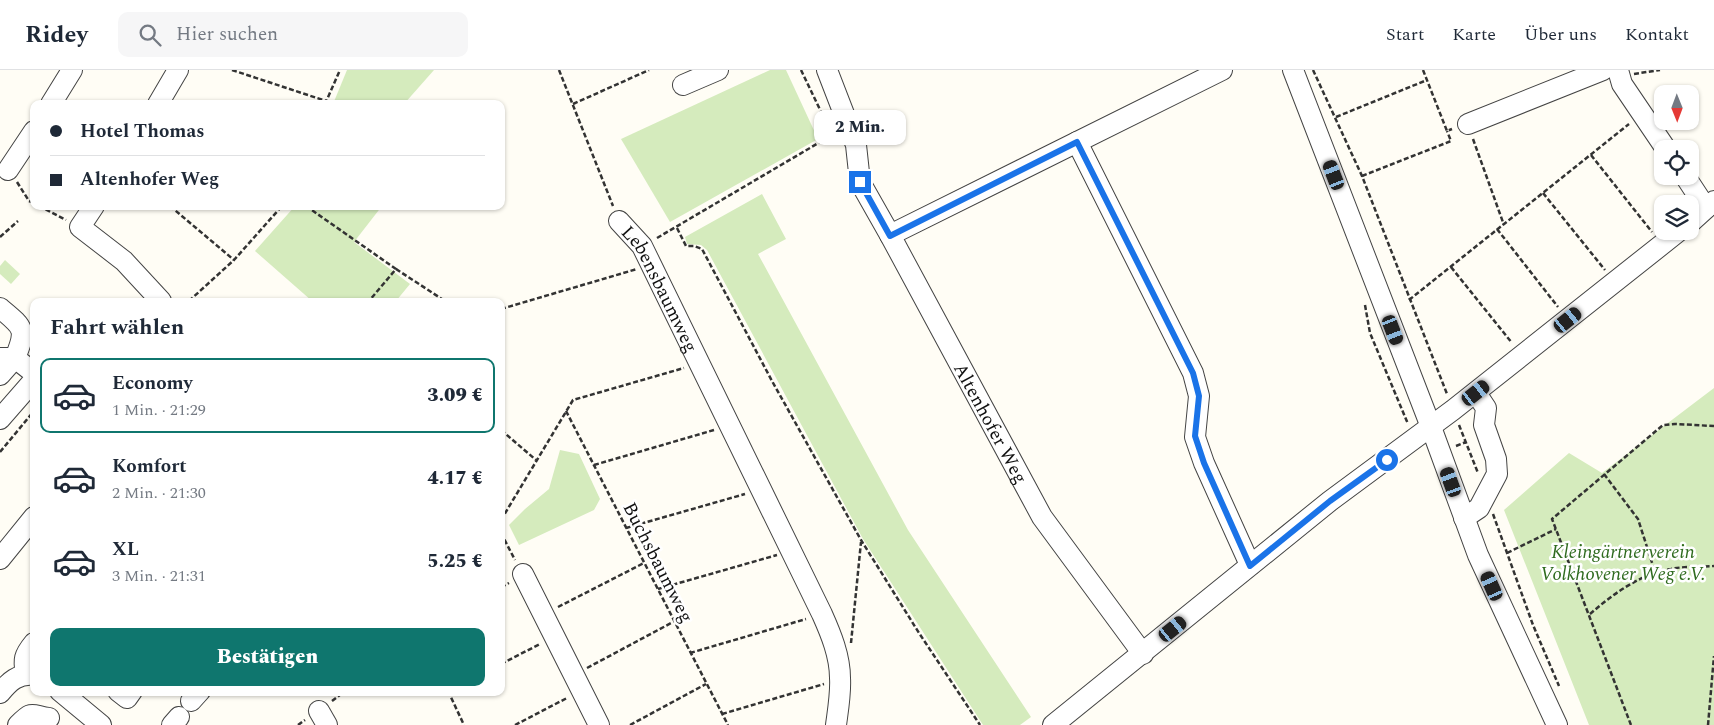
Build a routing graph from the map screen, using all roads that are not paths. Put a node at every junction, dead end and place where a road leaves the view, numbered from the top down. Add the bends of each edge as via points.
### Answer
1 (72, 70) edge
2 (178, 70) edge
3 (718, 70) edge
4 (827, 70) edge
5 (1222, 70) edge
6 (1293, 70) edge
7 (1614, 72) edge
8 (683, 85) dead end
9 (53, 100) edge
10 (160, 100) edge
11 (1468, 124) road end
12 (30, 136) edge
13 (1660, 140) edge
14 (1077, 142) junction
15 (8, 170) road end
16 (1693, 185) edge
17 (1710, 204) edge
18 (91, 210) edge
19 (1699, 216) edge
20 (619, 221) road end
21 (890, 236) junction
22 (1667, 240) edge
23 (158, 298) edge
24 (0, 308) edge
25 (7, 358) edge
26 (30, 371) edge
27 (0, 376) edge
28 (30, 385) edge
29 (1476, 393) junction
30 (0, 419) edge
31 (1431, 427) junction
32 (1464, 518) junction
33 (30, 523) edge
34 (0, 559) edge
35 (1250, 566) junction
36 (523, 574) road end
37 (30, 648) edge
38 (1143, 654) junction
39 (30, 675) edge
40 (0, 693) edge
41 (66, 696) edge
42 (49, 718) dead end
43 (18, 725) edge
44 (101, 725) edge
45 (599, 725) edge
46 (836, 725) edge
47 (1053, 725) edge
48 (1556, 725) edge

1 - 9 street
2 - 10 street
3 - 8 street
4 - 21 street, Altenhofer Weg via 856,145 860,182
5 - 14 street
6 - 31 street
7 - 11 street
7 - 13 street
12 - 15 street
14 - 21 street
14 - 35 street via 1193,373 1199,396 1195,436
16 - 17 street
17 - 19 street
18 - 23 street via 80,227 124,261
20 - 46 street, Lebensbaumweg via 642,246 822,614 833,641 840,679
21 - 38 street, Altenhofer Weg via 1042,517
22 - 29 street
24 - 25 street via 22,330 22,340
25 - 26 street
25 - 27 street
28 - 30 street
29 - 31 street
29 - 32 street via 1486,408 1484,425 1496,458 1496,474 1479,508
31 - 32 street
31 - 35 street via 1330,501
32 - 48 street
33 - 34 street
35 - 38 street
36 - 45 street
37 - 39 street via 24,661
38 - 47 street
39 - 40 street via 10,681
41 - 44 street
42 - 43 street via 28,715

